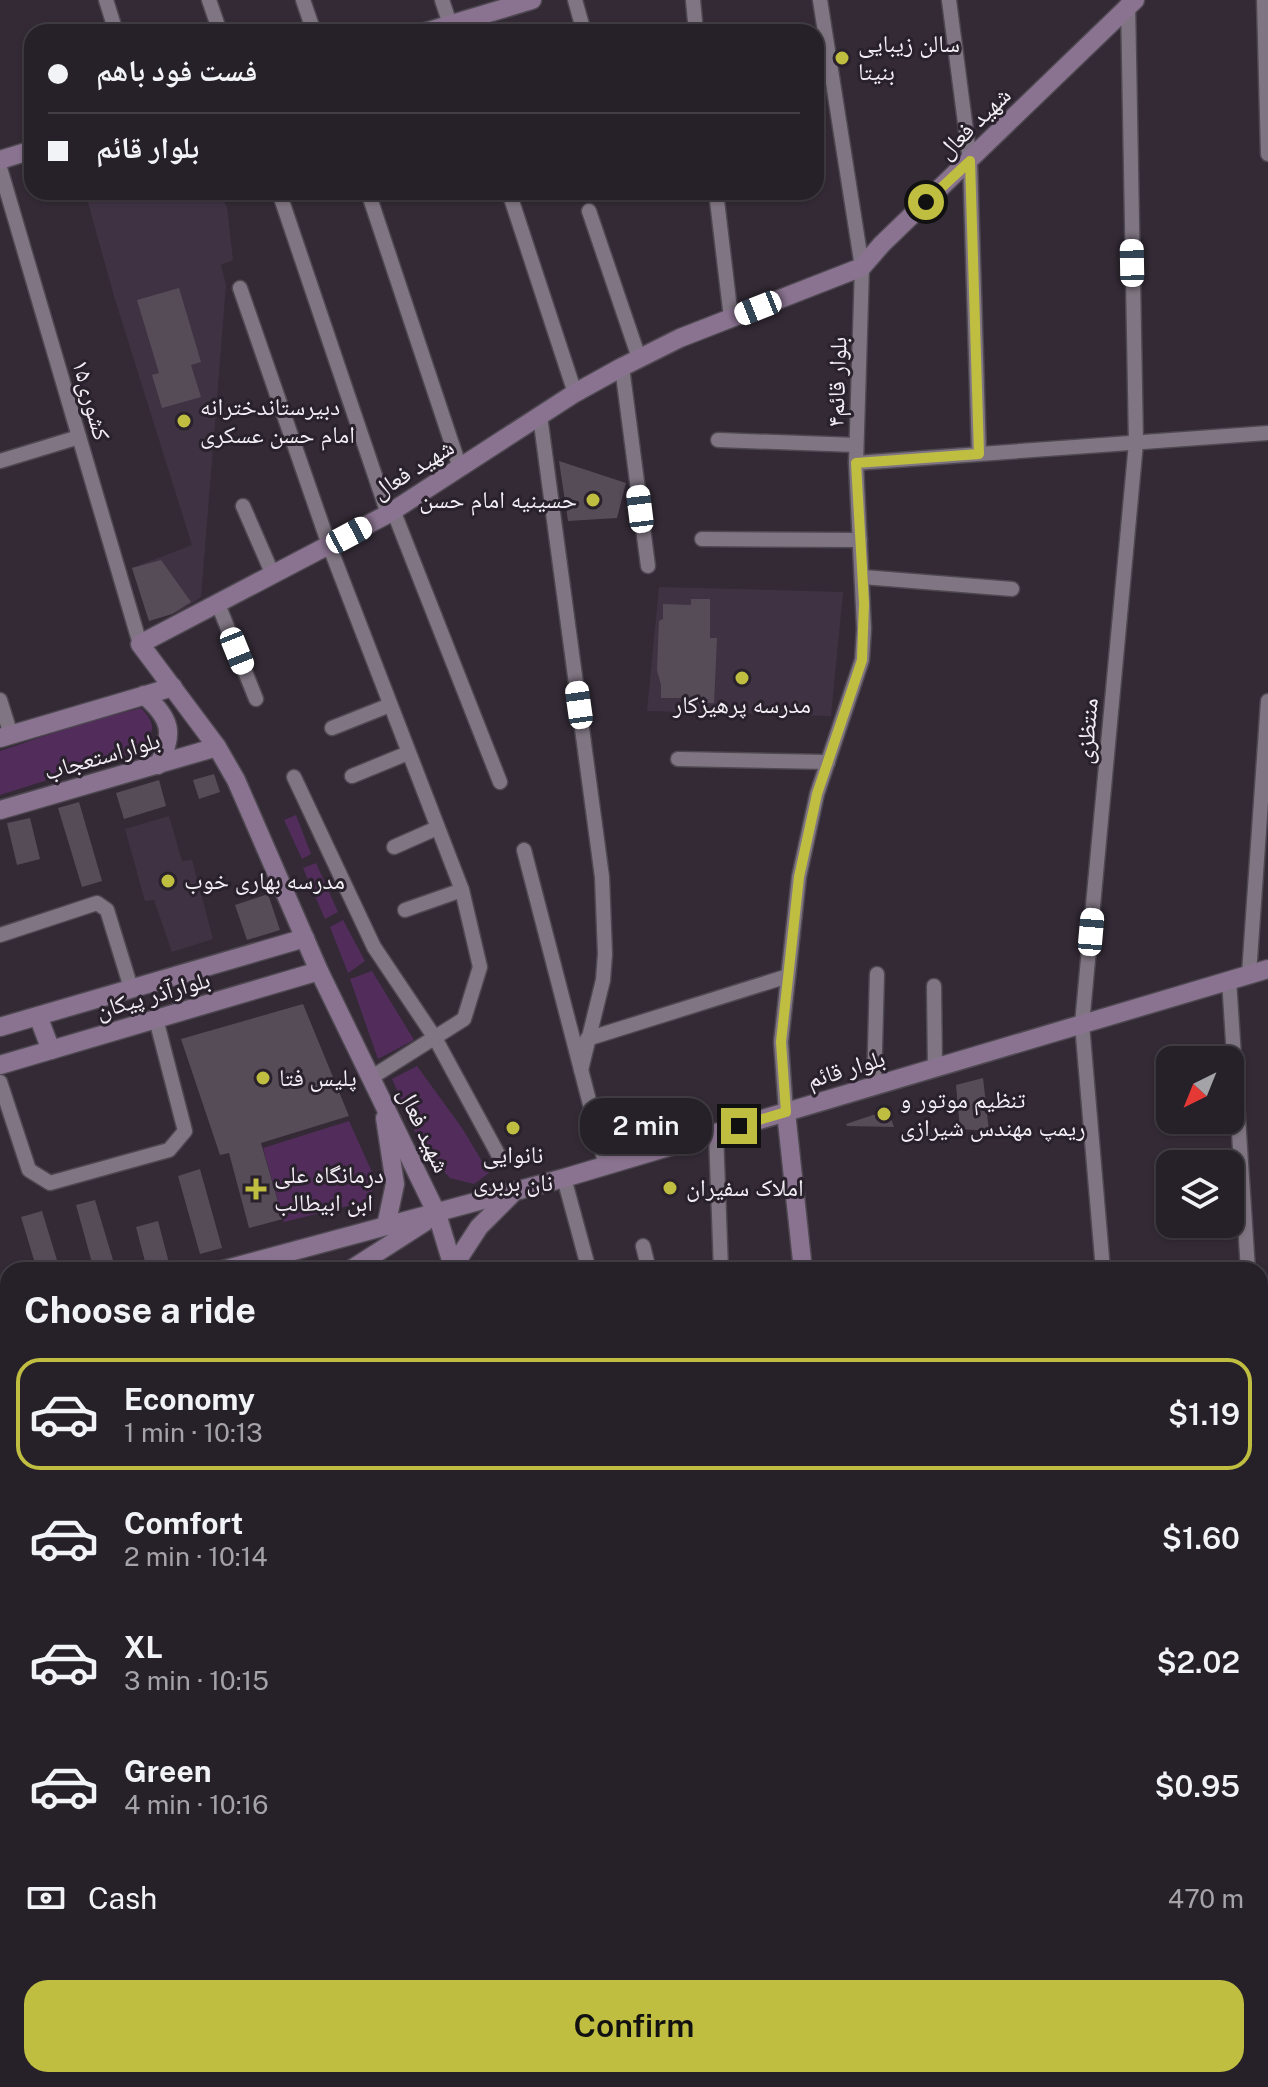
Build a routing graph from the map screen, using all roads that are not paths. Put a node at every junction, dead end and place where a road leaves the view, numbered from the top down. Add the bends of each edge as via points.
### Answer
1 (106, 0) edge
2 (209, 0) edge
3 (303, 0) edge
4 (442, 0) edge
5 (532, 0) edge
6 (575, 0) edge
7 (693, 0) edge
8 (820, 0) edge
9 (949, 0) edge
10 (1264, 0) edge
11 (1130, 2) edge
12 (114, 24) edge
13 (217, 24) edge
14 (311, 24) edge
15 (453, 24) edge
16 (463, 24) edge
17 (582, 24) edge
18 (695, 24) edge
19 (824, 24) edge
20 (824, 25) edge
21 (24, 152) edge
22 (1268, 154) edge
23 (0, 160) edge
24 (970, 161) junction
25 (0, 168) edge
26 (282, 200) edge
27 (371, 200) edge
28 (512, 200) edge
29 (717, 200) edge
30 (589, 211) dead end
31 (862, 267) junction
32 (240, 288) dead end
33 (731, 318) junction
34 (630, 362) junction
35 (575, 393) junction
36 (540, 416) junction
37 (1268, 433) edge
38 (79, 437) junction
39 (718, 440) dead end
40 (1136, 443) junction
41 (856, 445) junction
42 (979, 454) junction
43 (0, 461) edge
44 (856, 463) junction
45 (460, 468) junction
46 (243, 506) dead end
47 (391, 512) junction
48 (702, 539) dead end
49 (860, 540) junction
50 (329, 545) junction
51 (648, 566) dead end
52 (273, 575) junction
53 (863, 577) junction
54 (1012, 589) dead end
55 (218, 604) junction
56 (140, 644) junction
57 (173, 687) junction
58 (144, 695) junction
59 (256, 699) dead end
60 (0, 700) edge
61 (1268, 701) edge
62 (390, 705) junction
63 (332, 728) dead end
64 (5, 736) edge
65 (217, 747) junction
66 (408, 753) junction
67 (678, 759) dead end
68 (828, 762) junction
69 (158, 765) junction
70 (352, 776) dead end
71 (294, 777) dead end
72 (500, 782) dead end
73 (0, 810) edge
74 (437, 828) junction
75 (394, 847) dead end
76 (524, 850) dead end
77 (462, 890) junction
78 (405, 910) dead end
79 (0, 935) edge
80 (305, 938) junction
81 (1268, 969) edge
82 (197, 970) junction
83 (319, 971) junction
84 (877, 974) dead end
85 (1249, 974) junction
86 (788, 976) junction
87 (1229, 980) junction
88 (934, 986) dead end
89 (131, 988) junction
90 (211, 1003) junction
91 (38, 1016) junction
92 (156, 1019) junction
93 (1082, 1024) junction
94 (0, 1027) edge
95 (435, 1038) junction
96 (587, 1039) junction
97 (51, 1050) junction
98 (0, 1065) edge
99 (935, 1068) junction
100 (581, 1070) junction
101 (372, 1077) junction
102 (0, 1082) edge
103 (874, 1086) junction
104 (383, 1099) junction
105 (786, 1112) junction
106 (716, 1133) junction
107 (498, 1154) dead end
108 (606, 1166) junction
109 (564, 1178) junction
110 (514, 1192) junction
111 (437, 1214) junction
112 (386, 1226) junction
113 (643, 1246) dead end
114 (253, 1262) edge
115 (362, 1262) edge
116 (451, 1262) edge
117 (457, 1262) edge
118 (587, 1262) edge
119 (647, 1262) edge
120 (721, 1262) edge
121 (802, 1262) edge
122 (1102, 1262) edge
123 (1247, 1262) edge

1 - 12 street
2 - 13 street
3 - 14 street
4 - 15 street
5 - 16 street
6 - 17 street
7 - 18 street
8 - 19 street, بلوار قائم۴
9 - 24 street
10 - 22 street
11 - 24 street, شهید فعال
11 - 40 street, منتظزی
20 - 31 street, بلوار قائم۴
21 - 23 street
24 - 31 street, شهید فعال
24 - 42 street
25 - 38 street, کشوری۱۵
26 - 47 street
27 - 45 street
28 - 35 street
29 - 33 street
30 - 34 street
31 - 33 street, شهید فعال
31 - 41 street, بلوار قائم۴
32 - 50 street
33 - 34 street, شهید فعال
34 - 35 street, شهید فعال
34 - 51 street
35 - 36 street, شهید فعال
36 - 45 street, شهید فعال
36 - 96 street via 602,877 603,980
37 - 40 street
38 - 43 street
38 - 56 street, کشوری۱۵
39 - 41 street
40 - 42 street
40 - 93 street, منتظزی
41 - 44 street, بلوار قائم۴
42 - 44 street
44 - 49 street, بلوار قائم۴
45 - 47 street, شهید فعال
46 - 52 street
47 - 50 street, شهید فعال
47 - 72 street
48 - 49 street
49 - 53 street, بلوار قائم۴
50 - 52 street, شهید فعال
50 - 62 street
52 - 55 street, شهید فعال
53 - 54 street
53 - 68 street, بلوار قائم۴ via 862,660
55 - 56 street, شهید فعال
55 - 59 street
56 - 57 street, شهید فعال
57 - 58 street, بلواراستعجاب
57 - 65 street, شهید فعال
58 - 64 street, بلواراستعجاب
58 - 69 street via 169,727 168,747
60 - 64 street
61 - 85 street
62 - 63 street
62 - 66 street
65 - 69 street, بلواراستعجاب
65 - 80 street, شهید فعال
66 - 70 street
66 - 74 street
67 - 68 street
68 - 86 street, بلوار قائم۴ via 799,877
69 - 73 street, بلواراستعجاب
71 - 95 street via 374,947
74 - 75 street
74 - 77 street
76 - 100 street
77 - 78 street
77 - 95 street via 480,967 464,1019
79 - 89 street via 102,905
80 - 82 street, بلوارآذر پیکان
80 - 83 street, شهید فعال
81 - 85 street, بلوار قائم
82 - 89 street, بلوارآذر پیکان
82 - 90 street
83 - 90 street, بلوارآذر پیکان
83 - 101 street, شهید فعال
84 - 103 street
85 - 87 street, بلوار قائم
86 - 96 street
86 - 105 street, بلوار قائم۴ via 781,1042
87 - 93 street, بلوار قائم
87 - 123 street
88 - 99 street
89 - 91 street, بلوارآذر پیکان
90 - 92 street, بلوارآذر پیکان
91 - 94 street, بلوارآذر پیکان
91 - 97 street
92 - 97 street, بلوارآذر پیکان
92 - 102 street via 185,1131 169,1150 50,1183 29,1170
93 - 99 street, بلوار قائم
93 - 122 street, منتظزی
95 - 101 street
95 - 107 street
96 - 100 street
97 - 98 street, بلوارآذر پیکان
99 - 103 street, بلوار قائم
100 - 108 street
101 - 104 street, شهید فعال
103 - 105 street, بلوار قائم
104 - 111 street, شهید فعال
104 - 112 street via 395,1184
105 - 106 street, بلوار قائم
105 - 121 street
106 - 108 street, بلوار قائم
106 - 120 street
108 - 109 street, بلوار قائم
109 - 110 street, بلوار قائم
109 - 118 street
110 - 111 street, بلوار قائم
110 - 117 street via 479,1227
111 - 112 street, بلوار قائم
111 - 115 street, بلوار قائم
111 - 116 street, شهید فعال
112 - 114 street, بلوار قائم
113 - 119 street

